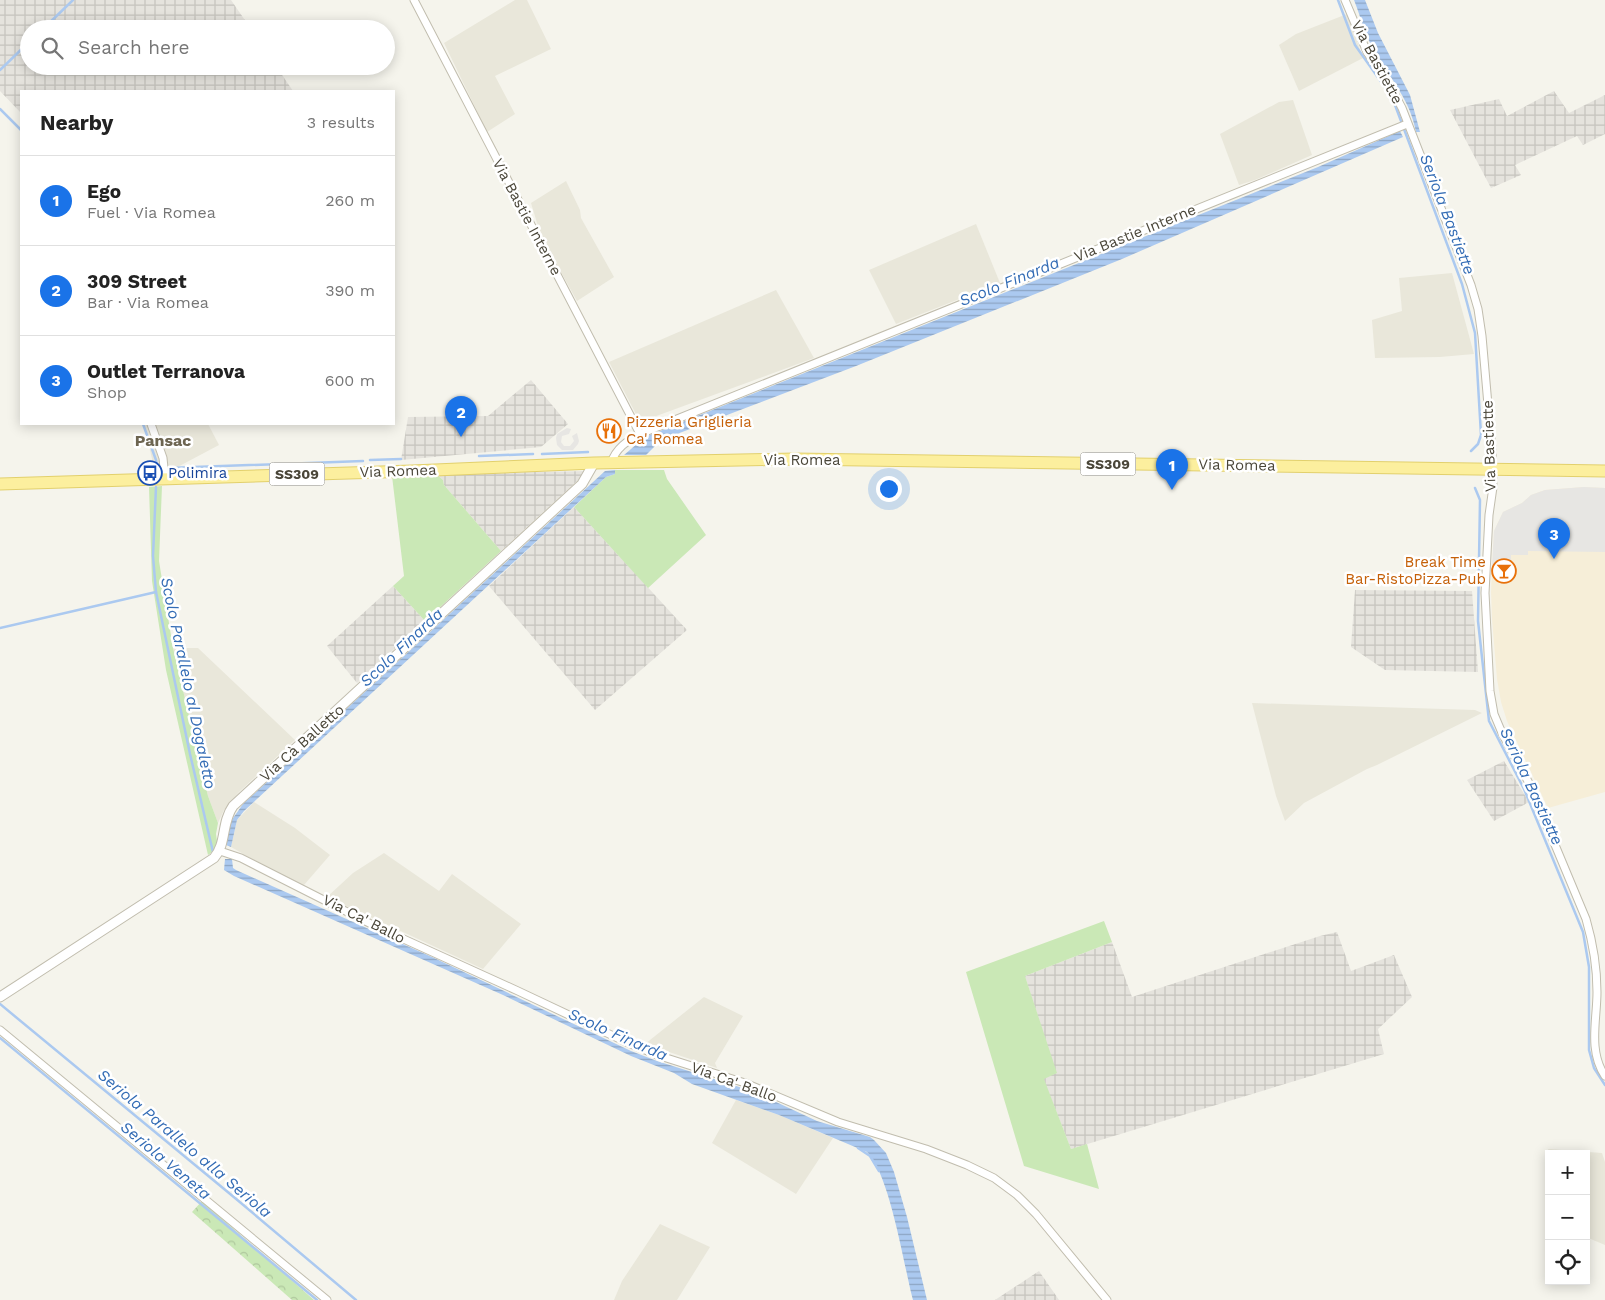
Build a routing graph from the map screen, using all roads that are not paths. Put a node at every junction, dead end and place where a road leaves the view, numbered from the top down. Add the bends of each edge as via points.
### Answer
1 (414, 0) edge
2 (1345, 0) edge
3 (1404, 125) junction
4 (151, 425) edge
5 (640, 434) junction
6 (594, 463) junction
7 (611, 463) junction
8 (1492, 470) junction
9 (1605, 471) edge
10 (165, 478) junction
11 (0, 484) edge
12 (220, 851) junction
13 (0, 997) edge
14 (0, 1030) edge
15 (1605, 1076) edge
16 (327, 1300) edge
17 (1107, 1300) edge

1 - 5 street, Via Bastie Interne
2 - 3 street, Via Bastiette via 1364,45 1393,91
3 - 5 street, Via Bastie Interne
3 - 8 street, Via Bastiette via 1478,309 1489,405
4 - 10 street
5 - 7 street, Via Bastie Interne via 619,448
6 - 7 main road, Via Romea / SS309
6 - 10 main road, Via Romea / SS309
6 - 12 street, Via Cà Balletto via 582,484 233,806 225,821
7 - 8 main road, Via Romea / SS309 via 794,459
8 - 9 main road, Via Romea / SS309
8 - 15 street, Via Bastiette via 1485,593 1494,714 1530,785 1588,925 1596,967 1597,1059
10 - 11 main road, Via Romea / SS309
12 - 13 street via 214,858
12 - 17 street, Via Ca' Ballo via 241,858 374,926 648,1052 745,1083 838,1122 926,1149 994,1178 1036,1214
14 - 16 street

